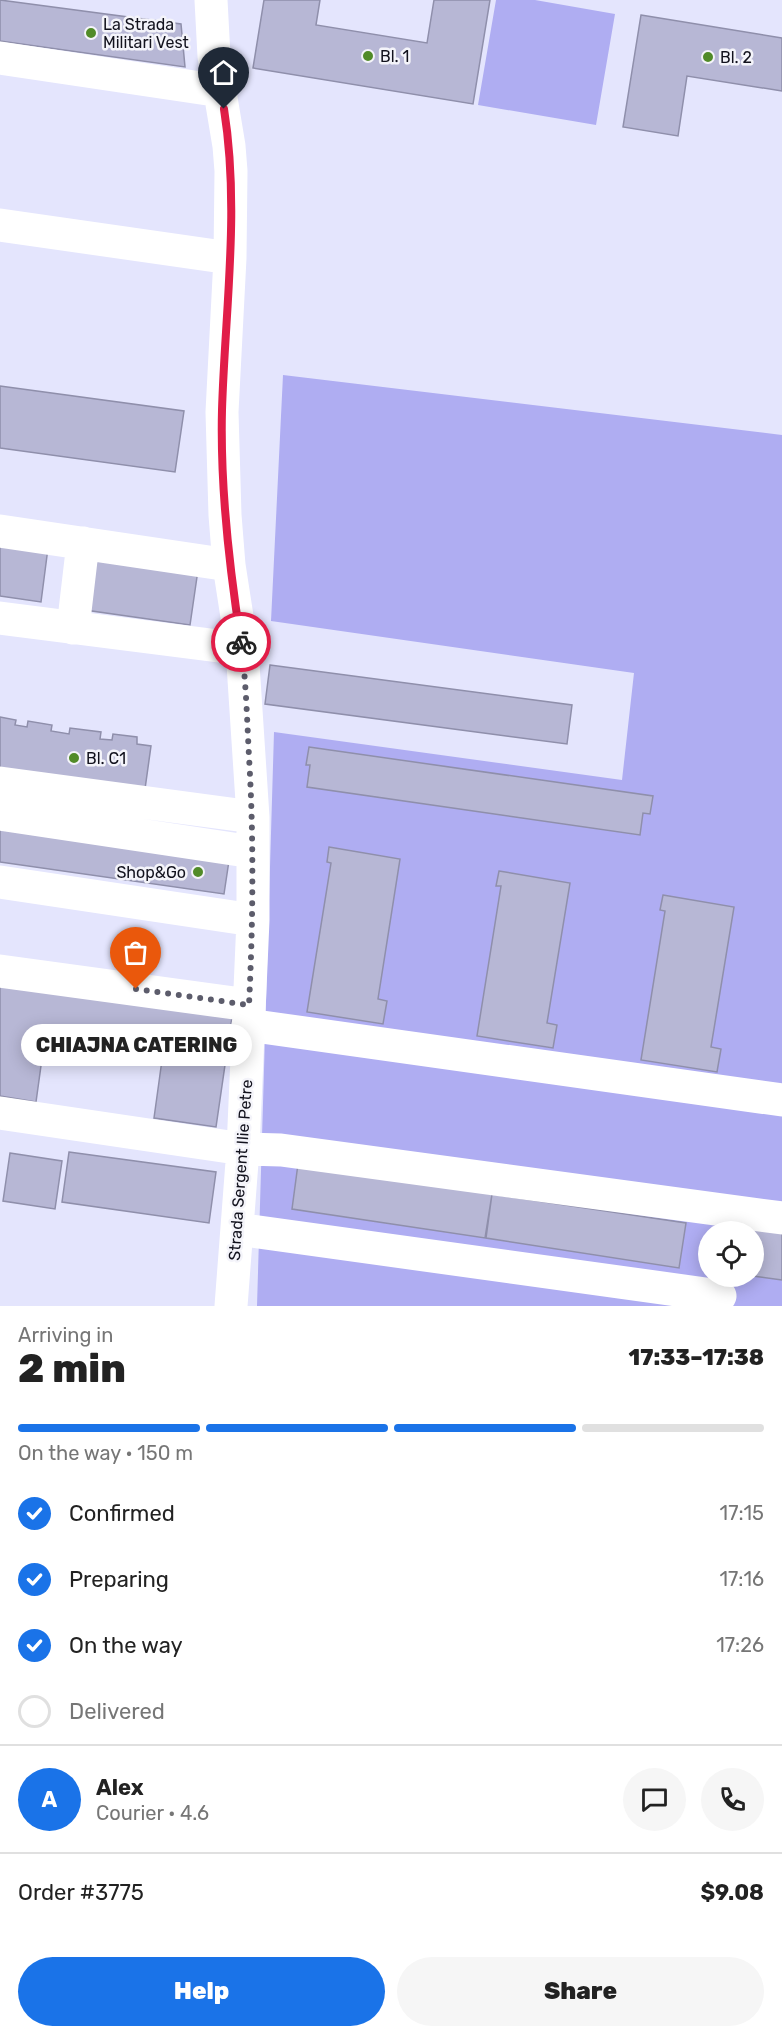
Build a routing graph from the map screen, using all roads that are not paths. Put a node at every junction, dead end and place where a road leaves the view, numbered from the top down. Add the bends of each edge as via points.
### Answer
1 (211, 0) edge
2 (0, 58) edge
3 (220, 90) junction
4 (0, 225) edge
5 (230, 258) junction
6 (0, 531) edge
7 (83, 543) junction
8 (229, 565) junction
9 (0, 618) edge
10 (73, 628) junction
11 (242, 649) junction
12 (0, 783) edge
13 (0, 814) edge
14 (253, 817) junction
15 (253, 852) junction
16 (0, 882) edge
17 (253, 920) junction
18 (0, 971) edge
19 (249, 1015) junction
20 (782, 1100) edge
21 (0, 1113) edge
22 (243, 1149) junction
23 (782, 1218) edge
24 (237, 1229) junction
25 (720, 1296) dead end
26 (231, 1306) edge

1 - 3 street, Strada Sergent Ilie Petre
2 - 3 street
3 - 5 street, Strada Sergent Ilie Petre via 231,171
4 - 5 street
5 - 8 street, Strada Sergent Ilie Petre via 222,412
6 - 7 street
7 - 8 street
7 - 10 street
8 - 11 street, Strada Sergent Ilie Petre
9 - 10 street
10 - 11 street
11 - 14 street, Strada Sergent Ilie Petre
12 - 14 street
13 - 15 street
14 - 15 street, Strada Sergent Ilie Petre
15 - 17 street, Strada Sergent Ilie Petre
16 - 17 street
17 - 19 street, Strada Sergent Ilie Petre
18 - 19 street
19 - 20 street
19 - 22 street, Strada Sergent Ilie Petre
21 - 22 street
22 - 23 street via 281,1150
22 - 24 street, Strada Sergent Ilie Petre
24 - 25 street
24 - 26 street, Strada Sergent Ilie Petre

